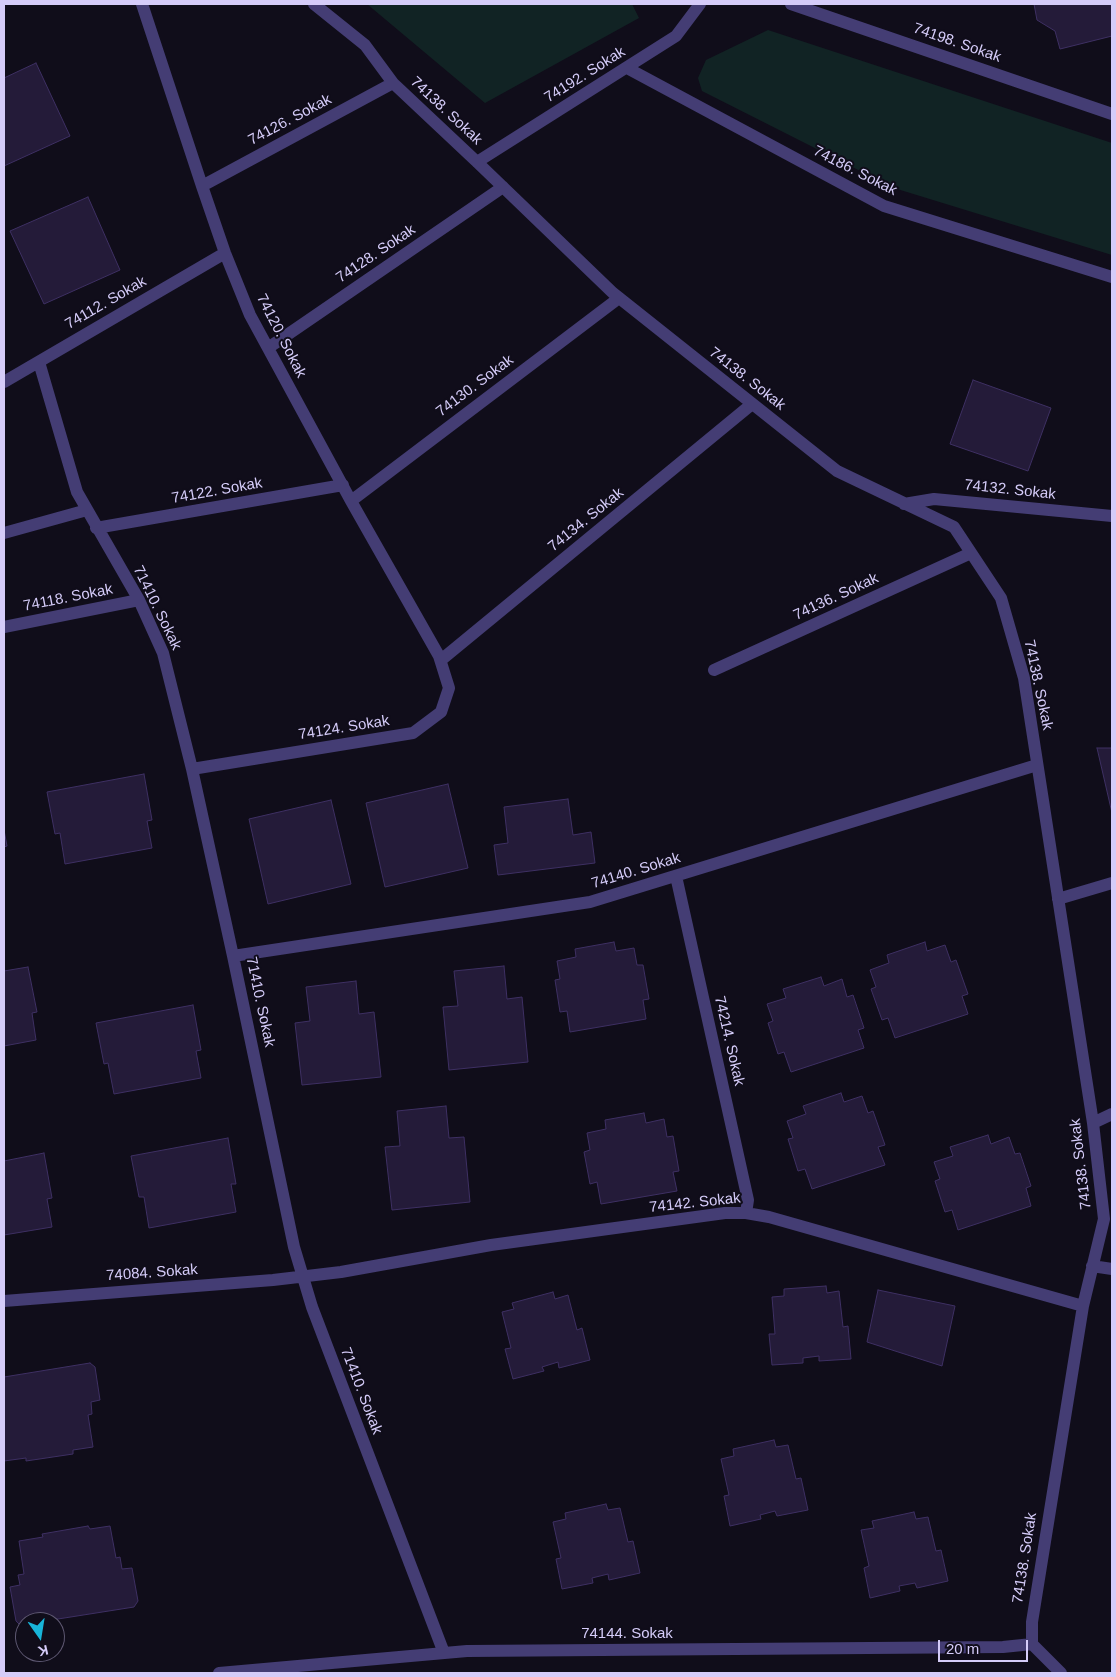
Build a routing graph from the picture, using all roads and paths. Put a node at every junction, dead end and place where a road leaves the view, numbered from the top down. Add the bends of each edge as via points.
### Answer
1 (142, 4) edge
2 (314, 4) edge
3 (700, 4) edge
4 (791, 4) edge
5 (626, 68) junction
6 (393, 83) junction
7 (1112, 114) edge
8 (477, 162) junction
9 (202, 186) junction
10 (502, 187) junction
11 (226, 253) junction
12 (1112, 277) edge
13 (619, 298) junction
14 (268, 348) junction
15 (39, 362) junction
16 (4, 382) edge
17 (752, 404) junction
18 (342, 485) junction
19 (351, 501) junction
20 (904, 504) junction
21 (87, 510) junction
22 (1112, 516) edge
23 (96, 528) junction
24 (4, 534) edge
25 (971, 553) junction
26 (139, 600) junction
27 (4, 627) edge
28 (441, 660) junction
29 (714, 670) dead end
30 (1037, 765) junction
31 (192, 769) junction
32 (676, 876) junction
33 (1112, 883) edge
34 (1058, 899) junction
35 (234, 956) junction
36 (1112, 1114) edge
37 (1093, 1123) junction
38 (746, 1213) junction
39 (1092, 1266) junction
40 (1112, 1269) edge
41 (302, 1276) junction
42 (4, 1301) edge
43 (1083, 1306) junction
44 (1032, 1644) junction
45 (444, 1653) junction
46 (219, 1673) edge
47 (223, 1673) edge
48 (1061, 1673) edge

1 - 9 street, 74120. Sokak
2 - 6 street, 74138. Sokak via 365,45
3 - 5 street, 74192. Sokak via 676,36
4 - 7 street, 74198. Sokak
5 - 8 street, 74192. Sokak
5 - 12 street, 74186. Sokak via 884,206
6 - 8 street, 74138. Sokak
6 - 9 street, 74126. Sokak
8 - 10 street, 74138. Sokak
9 - 11 street, 74120. Sokak
10 - 13 street, 74138. Sokak
10 - 14 street, 74128. Sokak
11 - 14 street, 74120. Sokak via 250,315
11 - 15 street, 74112. Sokak
13 - 17 street, 74138. Sokak
13 - 19 street, 74130. Sokak
14 - 18 street, 74120. Sokak
15 - 16 street, 74112. Sokak
15 - 21 street, 71410. Sokak via 77,492
17 - 20 street, 74138. Sokak via 838,471
17 - 28 street, 74134. Sokak
18 - 19 street, 74120. Sokak
18 - 23 street, 74122. Sokak
19 - 28 street, 74120. Sokak
20 - 22 street, 74132. Sokak via 934,499
20 - 25 street, 74138. Sokak via 954,527
21 - 23 street, 71410. Sokak
21 - 24 street
23 - 26 street, 71410. Sokak
25 - 29 street, 74136. Sokak
25 - 30 street, 74138. Sokak via 1001,598 1024,678
26 - 27 street, 74118. Sokak
26 - 31 street, 71410. Sokak via 163,653
28 - 31 street, 74124. Sokak via 450,688 441,712 413,733
30 - 32 street, 74140. Sokak
30 - 34 street, 74138. Sokak
31 - 35 street, 71410. Sokak
32 - 35 street, 74140. Sokak via 590,902
32 - 38 street, 74214. Sokak via 748,1200
33 - 34 street
34 - 37 street, 74138. Sokak
35 - 41 street, 71410. Sokak
36 - 37 street
37 - 39 street, 74138. Sokak via 1104,1219
38 - 41 street, 74142. Sokak via 725,1213 491,1245
38 - 43 street, 74142. Sokak
39 - 40 street
39 - 43 street, 74138. Sokak
41 - 42 street, 74084. Sokak
41 - 45 street, 71410. Sokak
43 - 44 street, 74138. Sokak via 1032,1622
44 - 45 street, 74144. Sokak via 1003,1647
44 - 48 street
45 - 47 street, 74144. Sokak
46 - 47 street, 74144. Sokak

